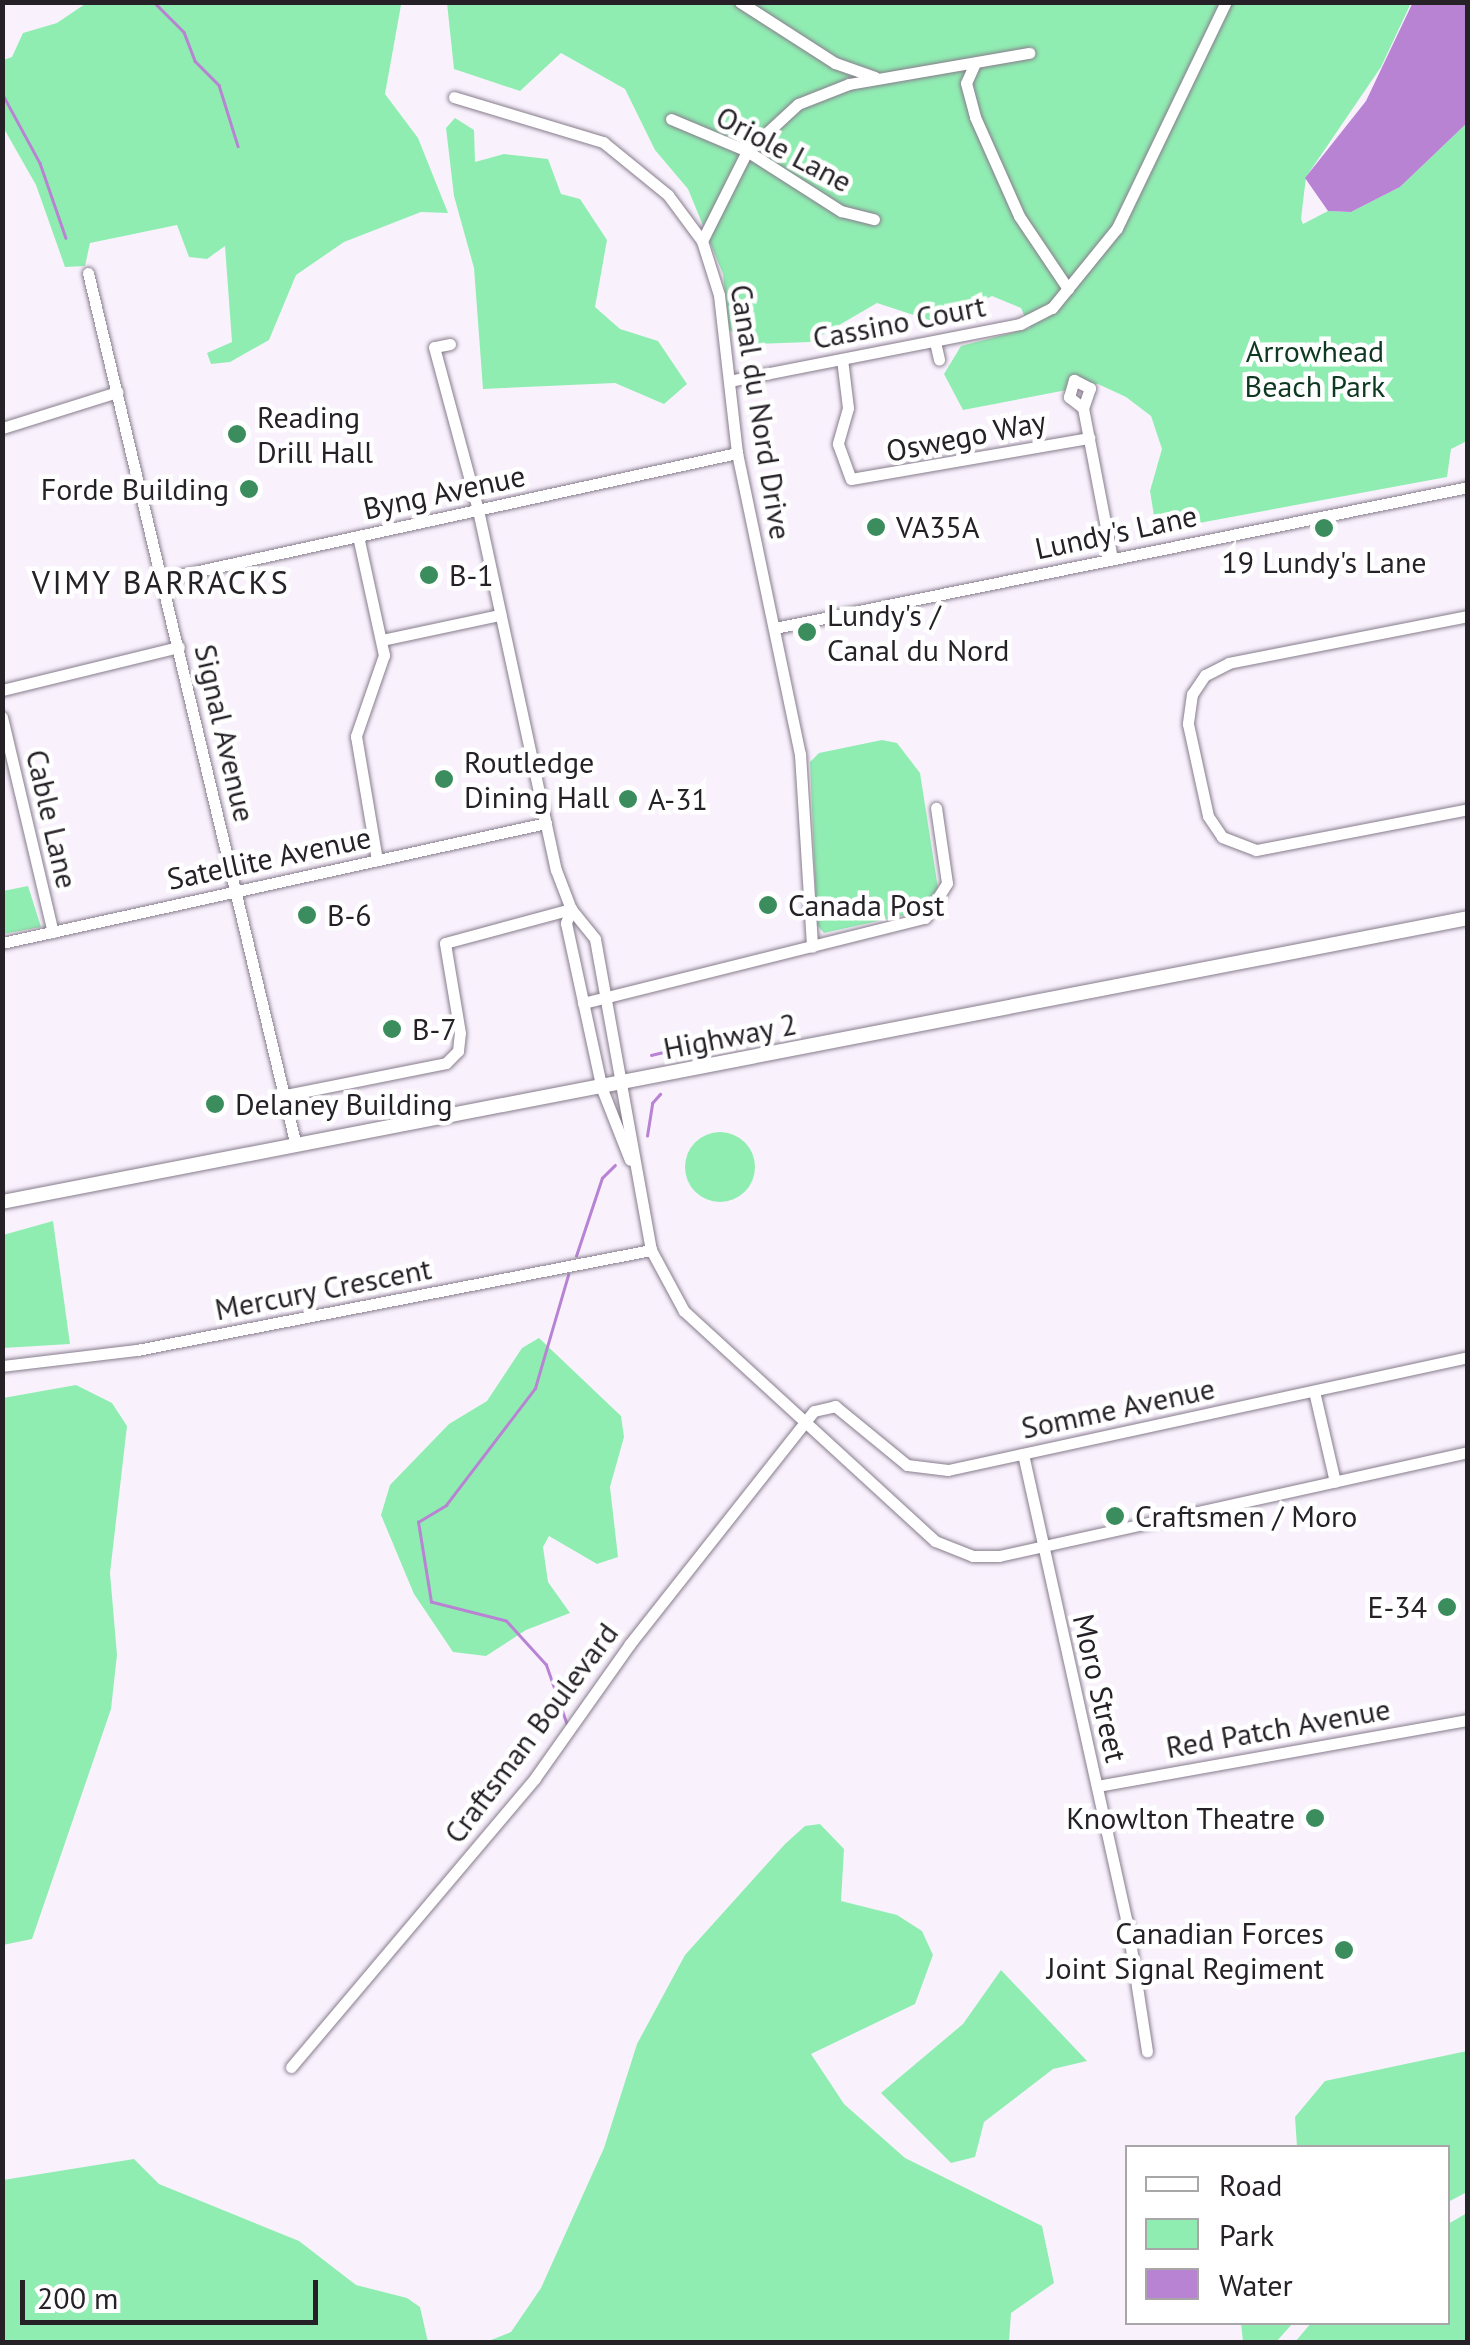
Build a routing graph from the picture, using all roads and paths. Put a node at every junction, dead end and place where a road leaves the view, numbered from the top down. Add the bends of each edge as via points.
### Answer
1 (740, 2) edge
2 (1226, 2) edge
3 (1029, 53) dead end
4 (835, 63) junction
5 (975, 64) junction
6 (941, 70) junction
7 (882, 78) junction
8 (833, 89) junction
9 (966, 90) junction
10 (454, 97) dead end
11 (671, 120) dead end
12 (747, 151) junction
13 (874, 219) dead end
14 (702, 241) junction
15 (88, 273) dead end
16 (1068, 289) junction
17 (935, 342) junction
18 (450, 344) dead end
19 (842, 359) junction
20 (939, 360) dead end
21 (728, 381) junction
22 (118, 392) junction
23 (1083, 408) dead end
24 (2, 428) edge
25 (1089, 438) junction
26 (737, 453) junction
27 (1468, 487) edge
28 (478, 510) junction
29 (358, 536) junction
30 (1112, 559) junction
31 (162, 579) junction
32 (500, 615) junction
33 (1468, 616) edge
34 (775, 628) junction
35 (382, 640) junction
36 (179, 647) junction
37 (2, 690) edge
38 (2, 717) edge
39 (936, 808) dead end
40 (1468, 809) edge
41 (546, 823) junction
42 (378, 860) junction
43 (237, 891) junction
44 (571, 910) junction
45 (1468, 918) edge
46 (53, 932) junction
47 (2, 943) edge
48 (812, 947) junction
49 (608, 998) junction
50 (583, 1004) junction
51 (626, 1085) junction
52 (602, 1090) junction
53 (286, 1095) junction
54 (296, 1146) junction
55 (632, 1164) junction
56 (2, 1202) edge
57 (651, 1250) junction
58 (1468, 1357) edge
59 (2, 1366) edge
60 (1314, 1390) junction
61 (804, 1423) junction
62 (1468, 1452) edge
63 (1023, 1454) junction
64 (1334, 1482) junction
65 (1042, 1546) junction
66 (1468, 1720) edge
67 (1097, 1786) junction
68 (1147, 2051) dead end
69 (292, 2068) dead end

1 - 4 street
2 - 16 street, Cassino Court via 1130,204
3 - 5 street
4 - 7 street
4 - 8 street
5 - 6 street
5 - 9 street
6 - 7 street
6 - 9 street
7 - 8 street
8 - 12 street via 782,115
9 - 16 street via 1019,216
10 - 14 street, Canal du Nord Drive via 603,142 668,195
11 - 12 street, Oriole Lane
12 - 13 street, Oriole Lane via 842,211
12 - 14 street
14 - 21 street, Canal du Nord Drive via 718,295
15 - 22 street, Signal Avenue
16 - 17 street, Cassino Court via 1037,318
17 - 19 street, Cassino Court
17 - 20 street
18 - 28 street via 434,348
19 - 21 street, Cassino Court
19 - 25 street, Oswego Way via 848,408 838,444 852,479
21 - 26 street, Canal du Nord Drive
22 - 24 street
22 - 31 street, Signal Avenue
23 - 25 street
25 - 30 street
26 - 28 street, Byng Avenue
26 - 34 street, Canal du Nord Drive
27 - 30 street, Lundy's Lane
28 - 29 street, Byng Avenue
28 - 32 street
29 - 31 street, Byng Avenue
29 - 35 street
30 - 34 street, Lundy's Lane
31 - 36 street, Signal Avenue
32 - 35 street
32 - 41 street
33 - 40 street via 1229,662 1205,675 1192,694 1188,724 1208,816 1222,837 1241,845 1278,847
34 - 48 street, Canal du Nord Drive via 802,773
35 - 42 street via 383,662 356,736
36 - 37 street
36 - 43 street, Signal Avenue
38 - 46 street, Cable Lane
39 - 48 street via 947,884 933,912
41 - 42 street, Satellite Avenue
41 - 44 street
42 - 43 street, Satellite Avenue
43 - 46 street, Satellite Avenue
43 - 53 street, Signal Avenue
44 - 49 street via 595,940
44 - 50 street via 566,923
44 - 53 street via 445,943 460,1033 458,1051 446,1063
45 - 51 main road, Highway 2
46 - 47 street, Satellite Avenue
48 - 49 street
49 - 50 street
49 - 51 street
50 - 52 street
51 - 52 main road, Highway 2
51 - 55 street
52 - 54 main road, Highway 2
52 - 55 street
53 - 54 street, Signal Avenue
54 - 56 main road, Highway 2
55 - 57 street
57 - 59 street, Mercury Crescent via 137,1350
57 - 61 street via 684,1312
58 - 60 street, Somme Avenue
60 - 63 street, Somme Avenue
60 - 64 street
61 - 63 street, Somme Avenue via 814,1411 835,1406 892,1456 920,1470
61 - 65 street via 947,1548 986,1557
61 - 69 street, Craftsman Boulevard via 628,1644 535,1778
62 - 64 street
63 - 65 street, Moro Street
64 - 65 street
65 - 67 street, Moro Street
66 - 67 street, Red Patch Avenue
67 - 68 street, Moro Street

